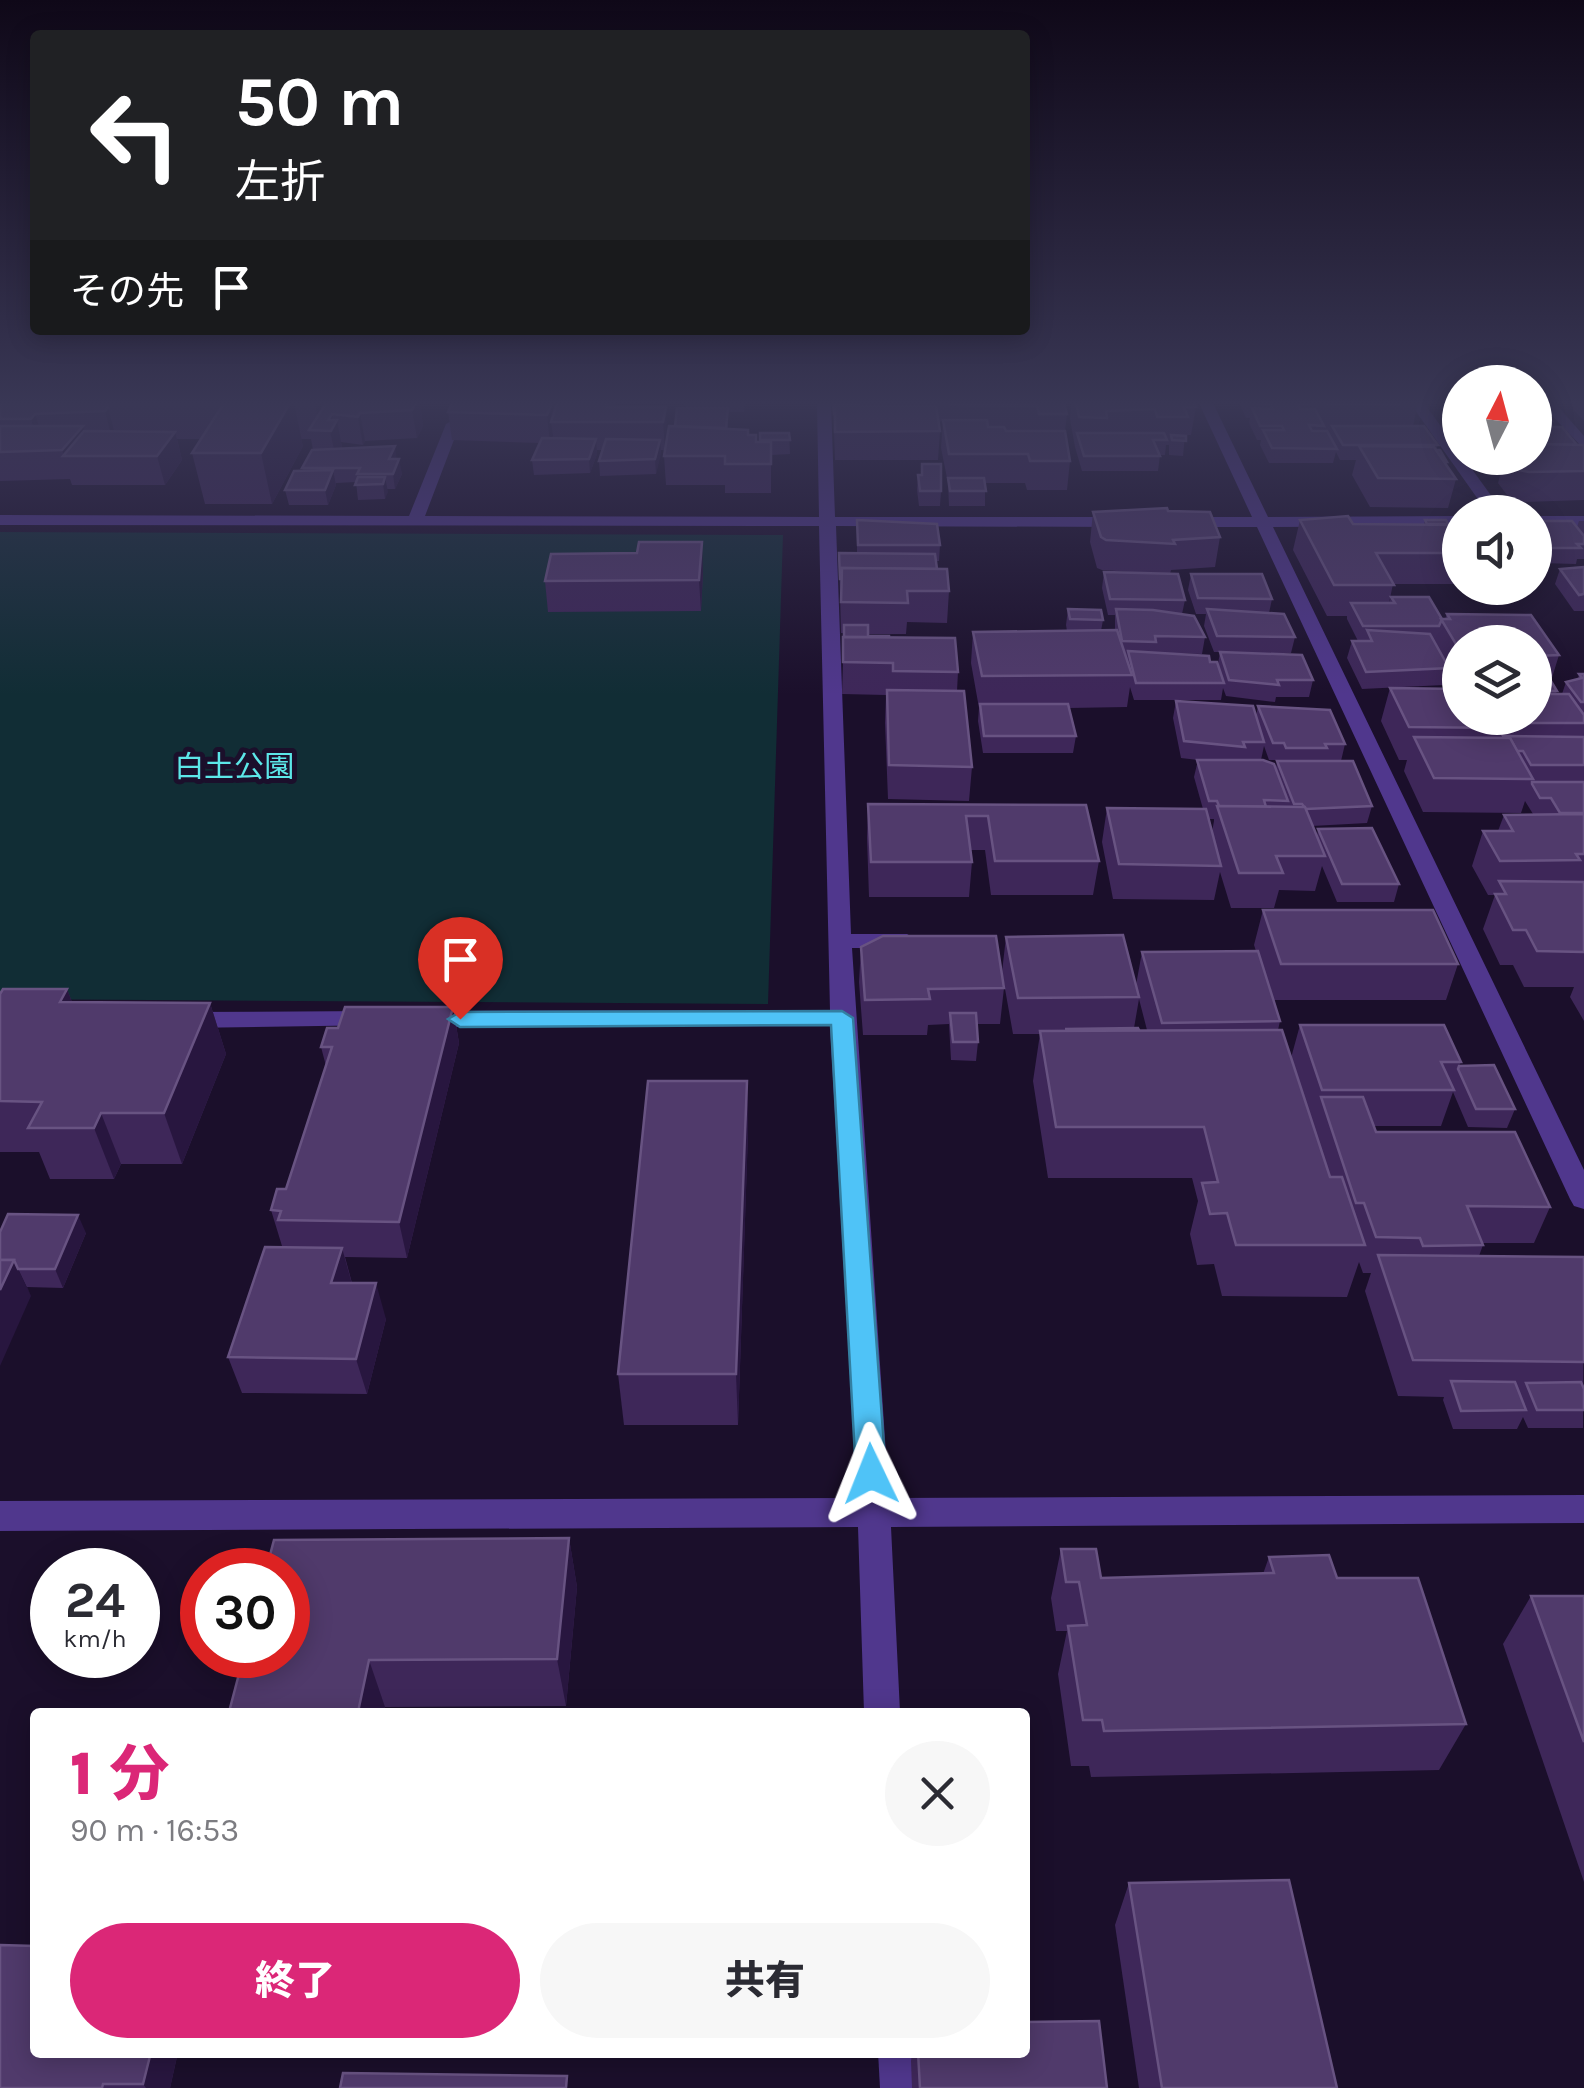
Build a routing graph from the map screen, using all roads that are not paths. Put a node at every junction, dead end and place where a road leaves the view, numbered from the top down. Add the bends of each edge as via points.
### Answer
1 (423, 500) edge
2 (826, 500) edge
3 (1253, 500) edge
4 (0, 520) edge
5 (415, 520) junction
6 (1584, 520) edge
7 (1442, 521) edge
8 (1552, 521) edge
9 (827, 522) junction
10 (1144, 522) edge
11 (1164, 522) edge
12 (1264, 522) junction
13 (842, 941) junction
14 (934, 941) edge
15 (842, 1018) junction
16 (157, 1020) edge
17 (1584, 1199) edge
18 (1584, 1510) edge
19 (872, 1512) junction
20 (0, 1516) edge
21 (882, 1708) edge
22 (899, 2058) edge
23 (901, 2088) edge

1 - 5 street
2 - 9 street
3 - 12 street
4 - 5 street
5 - 9 street
6 - 8 street
7 - 12 street
9 - 10 street
9 - 13 street
11 - 12 street
12 - 17 street
13 - 14 street
13 - 15 street
15 - 16 street
15 - 19 street
18 - 19 street
19 - 20 street
19 - 21 street
22 - 23 street

